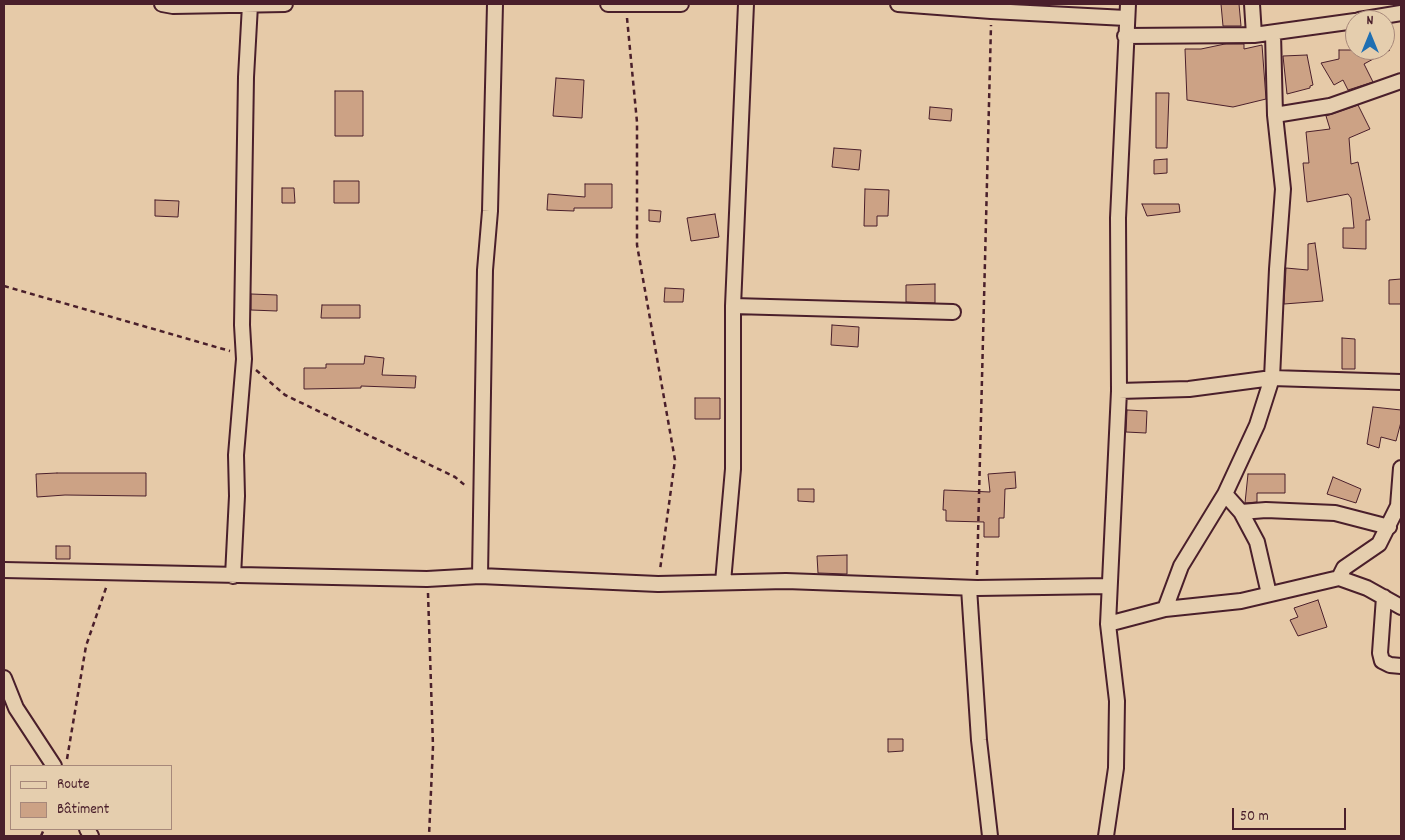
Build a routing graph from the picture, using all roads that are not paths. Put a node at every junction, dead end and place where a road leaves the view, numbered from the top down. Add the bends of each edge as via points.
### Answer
1 (162, 4) edge
2 (285, 4) edge
3 (495, 4) edge
4 (608, 4) edge
5 (626, 4) edge
6 (681, 4) edge
7 (746, 4) edge
8 (898, 4) edge
9 (1128, 4) edge
10 (1252, 4) edge
11 (250, 5) edge
12 (1126, 18) junction
13 (1345, 22) edge
14 (1273, 33) junction
15 (1254, 35) junction
16 (1125, 36) junction
17 (1401, 81) edge
18 (1274, 115) junction
19 (733, 306) junction
20 (953, 312) dead end
21 (1272, 378) junction
22 (1401, 382) edge
23 (1119, 391) junction
24 (1401, 468) edge
25 (1225, 494) junction
26 (1241, 512) junction
27 (1389, 527) junction
28 (4, 570) edge
29 (233, 576) junction
30 (480, 576) junction
31 (1339, 578) junction
32 (723, 582) junction
33 (1109, 586) junction
34 (973, 588) junction
35 (1269, 594) junction
36 (1384, 598) junction
37 (1401, 607) edge
38 (1165, 609) junction
39 (1108, 624) junction
40 (1401, 666) edge
41 (4, 678) edge
42 (53, 765) edge
43 (990, 836) edge
44 (1106, 836) edge

1 - 11 street
2 - 11 street
3 - 30 street via 490,210 485,270
4 - 5 street
5 - 6 street
7 - 19 street
8 - 12 street
9 - 12 street
10 - 15 street
11 - 29 street via 246,77 244,359 236,455
12 - 16 street
13 - 14 street
14 - 15 street
14 - 18 street
15 - 16 street
16 - 23 street via 1118,218
17 - 18 street via 1330,106
18 - 21 street via 1283,189
19 - 20 street
19 - 32 street via 733,460
21 - 22 street
21 - 23 street via 1189,389
21 - 25 street via 1256,425
23 - 33 street
24 - 27 street via 1398,506
25 - 26 street
25 - 38 street via 1181,566
26 - 27 street via 1335,513
26 - 35 street via 1257,542
27 - 31 street via 1379,544 1344,568
28 - 29 street
29 - 30 street via 427,579
30 - 32 street via 658,584
31 - 35 street
31 - 36 street
32 - 34 street via 786,581
33 - 34 street
33 - 39 street
34 - 43 street via 978,740
35 - 38 street via 1241,601
36 - 37 street
36 - 40 street via 1382,661
38 - 39 street
39 - 44 street via 1117,700 1116,768
41 - 42 street via 16,708

